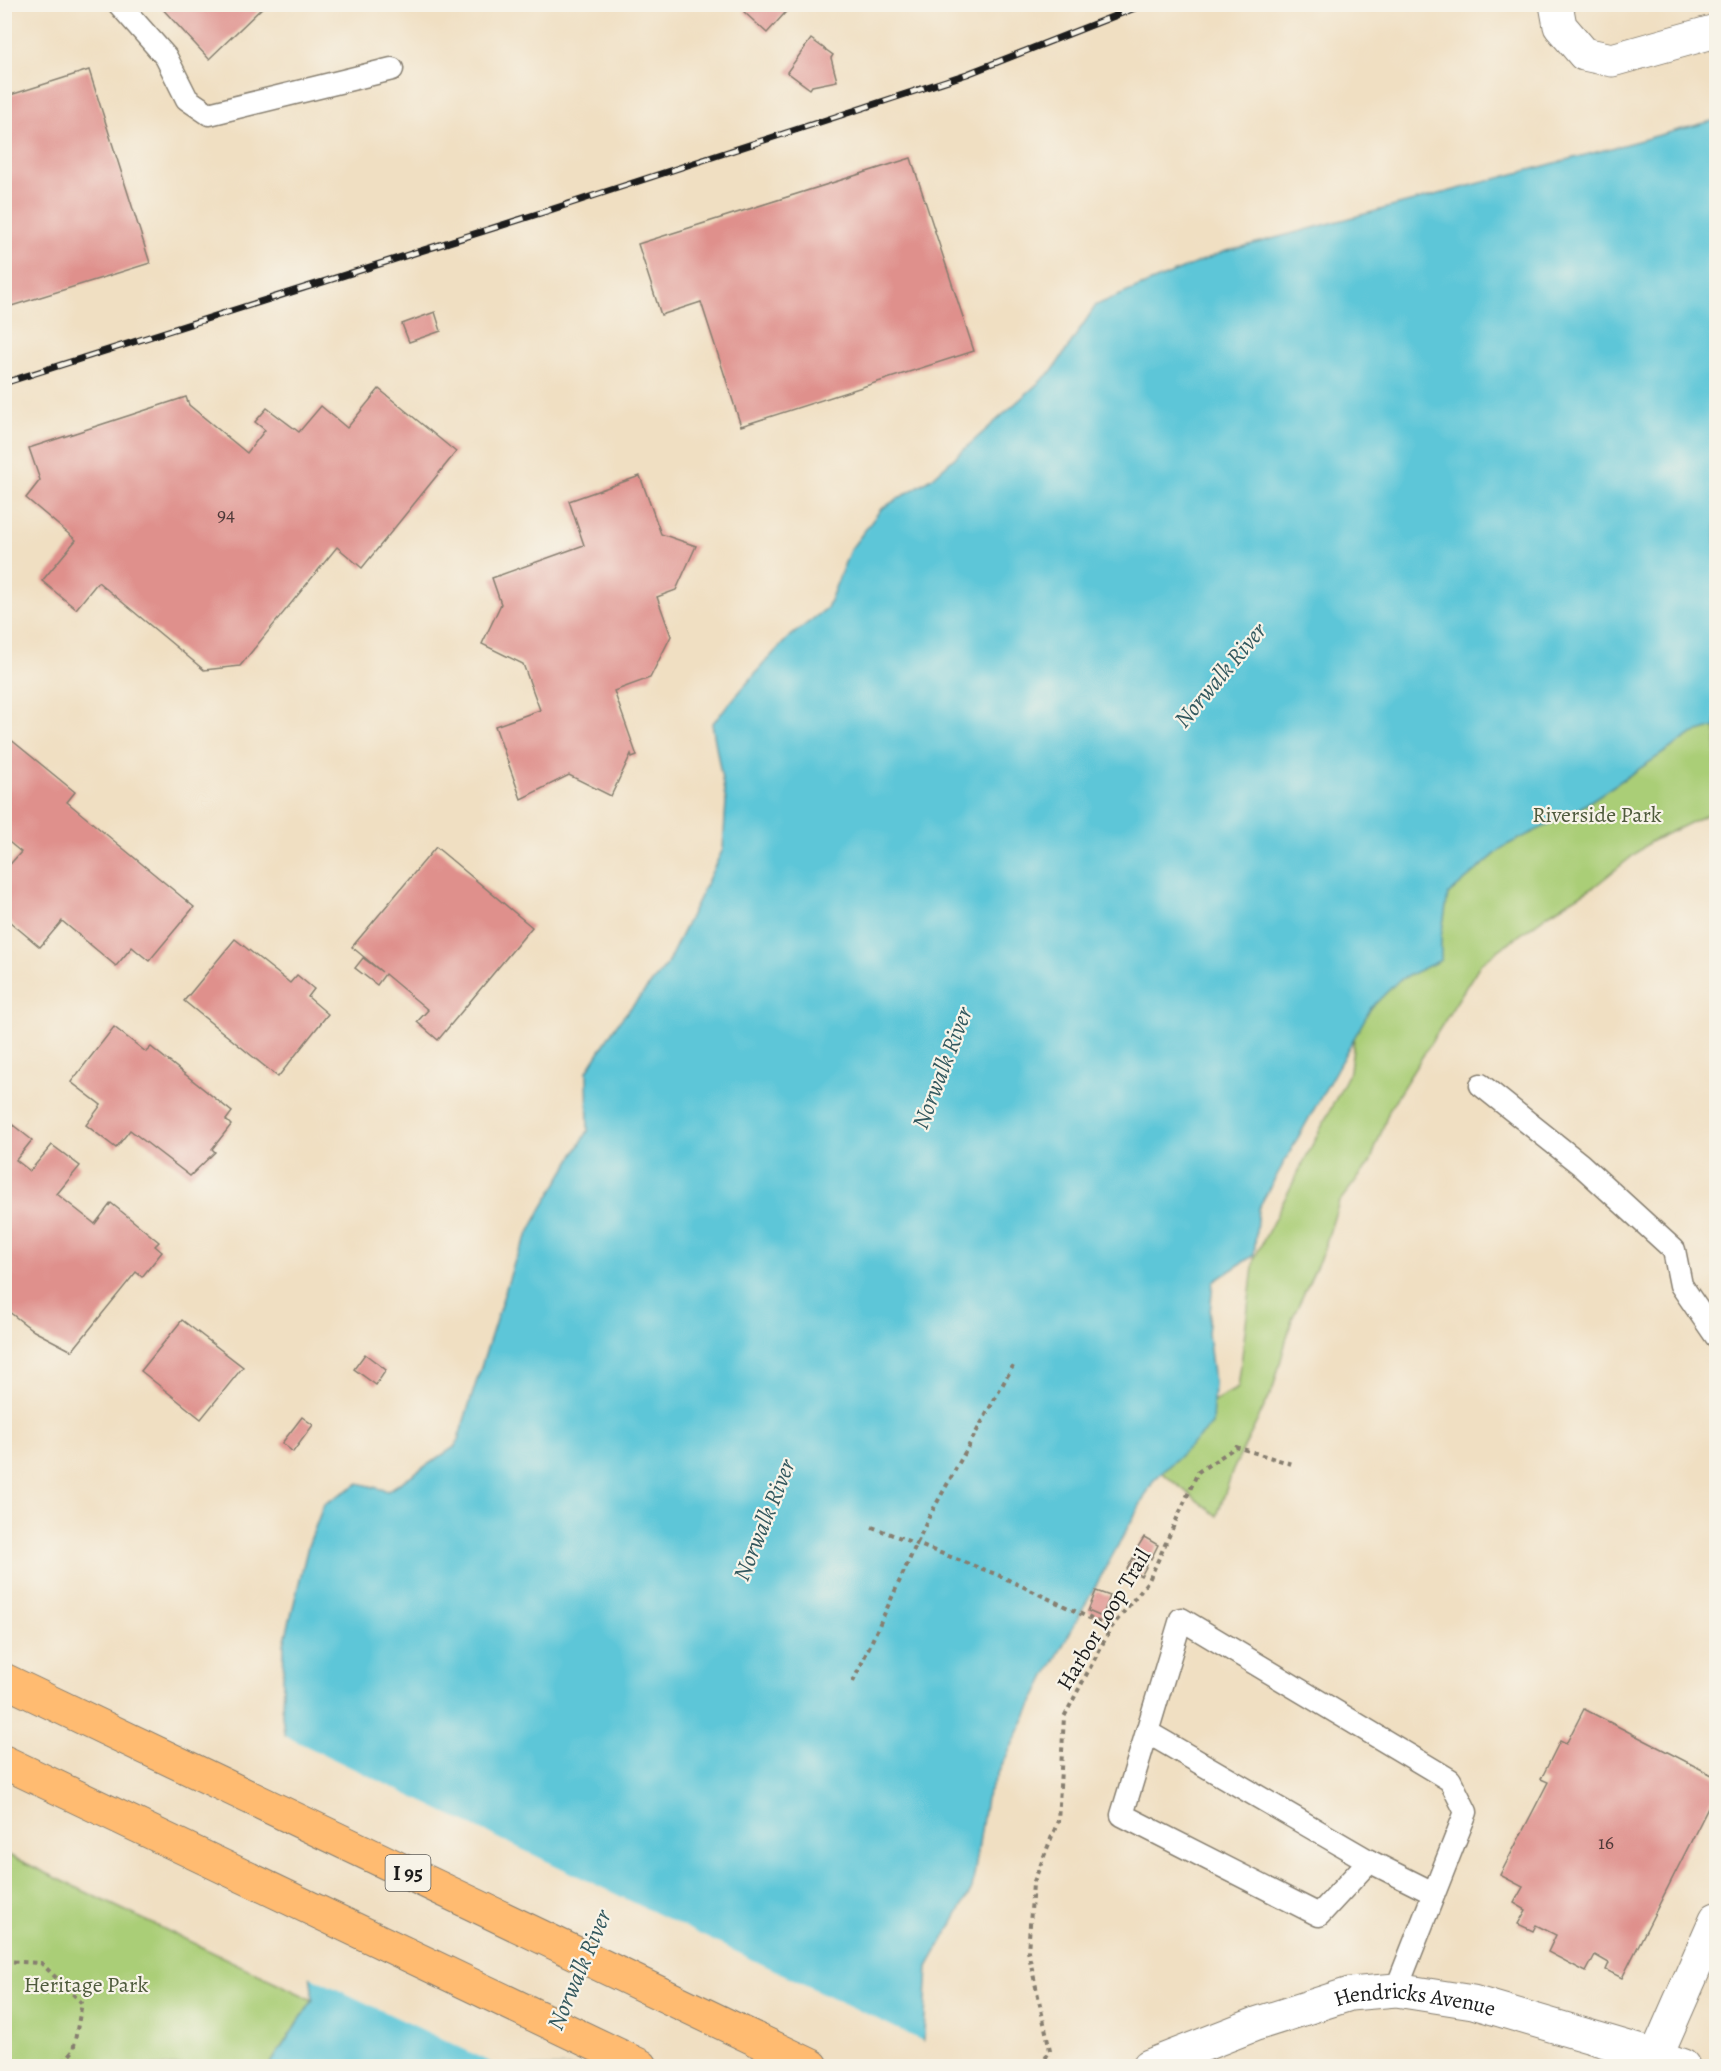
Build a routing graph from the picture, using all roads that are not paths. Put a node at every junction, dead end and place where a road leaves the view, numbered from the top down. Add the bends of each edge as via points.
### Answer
1 (119, 4) edge
2 (1556, 4) edge
3 (1716, 31) edge
4 (392, 69) dead end
5 (1481, 1085) dead end
6 (1716, 1336) edge
7 (4, 1680) edge
8 (1147, 1732) junction
9 (4, 1762) edge
10 (1369, 1861) junction
11 (1433, 1893) junction
12 (1716, 1919) edge
13 (1396, 1990) junction
14 (1670, 2061) edge
15 (641, 2067) edge
16 (812, 2067) edge
17 (1149, 2067) edge

1 - 4 lane via 166,57 187,99 209,114
2 - 3 street via 1560,26 1584,54 1612,60
5 - 6 lane via 1580,1164 1674,1250 1681,1284
7 - 16 highway, I 95
8 - 10 lane
8 - 10 lane via 1122,1815 1319,1915
8 - 11 lane via 1181,1619 1450,1780 1466,1812
9 - 15 highway
10 - 11 lane
11 - 13 lane
12 - 14 street
13 - 14 street, Hendricks Avenue via 1473,2002
13 - 17 street, Hendricks Avenue via 1350,1994 1256,2024

